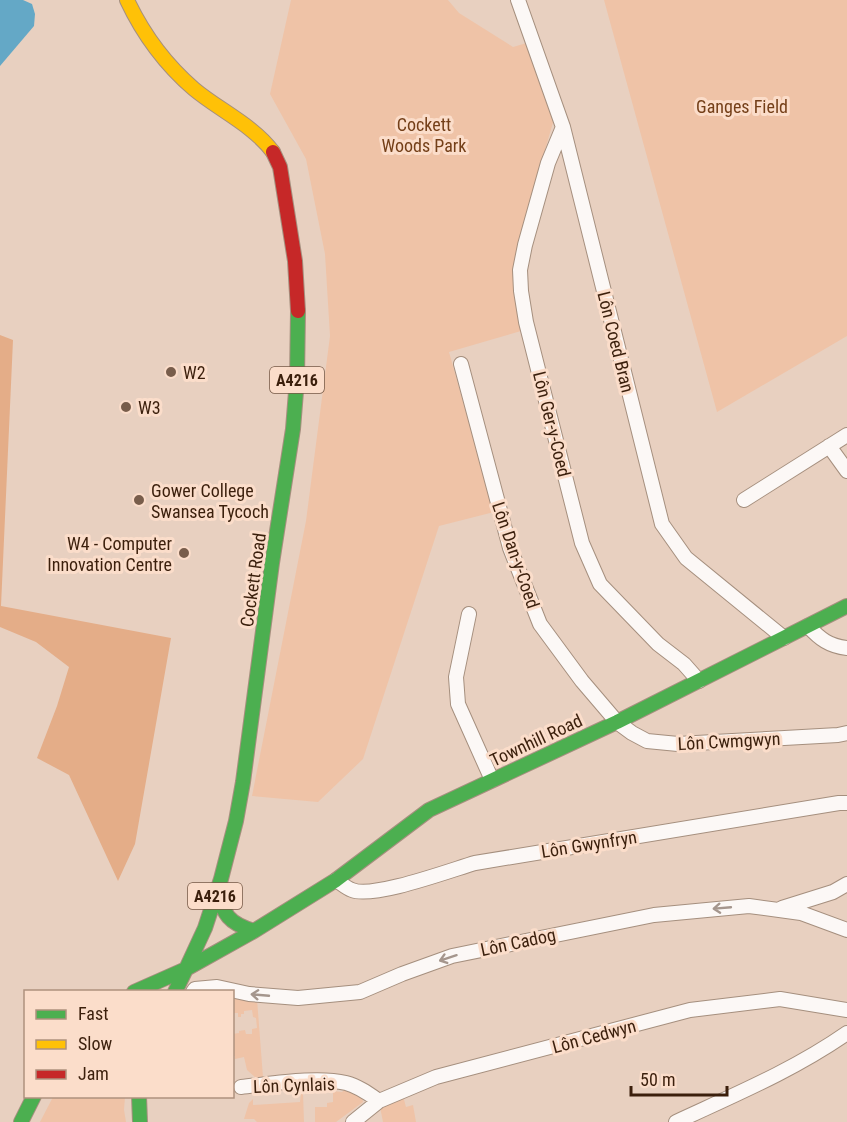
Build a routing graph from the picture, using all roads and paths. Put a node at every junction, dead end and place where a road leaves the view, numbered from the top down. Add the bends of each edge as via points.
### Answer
1 (127, 0) edge
2 (518, 0) edge
3 (563, 127) junction
4 (460, 364) dead end
5 (847, 435) edge
6 (829, 446) junction
7 (847, 471) edge
8 (744, 500) dead end
9 (847, 606) edge
10 (469, 614) dead end
11 (808, 626) junction
12 (784, 638) junction
13 (847, 648) edge
14 (699, 681) junction
15 (617, 722) junction
16 (847, 733) edge
17 (492, 780) junction
18 (844, 801) edge
19 (336, 880) junction
20 (847, 884) edge
21 (217, 890) junction
22 (780, 909) junction
23 (847, 930) edge
24 (254, 931) junction
25 (199, 941) junction
26 (186, 969) junction
27 (135, 990) edge
28 (136, 990) edge
29 (176, 990) edge
30 (194, 990) edge
31 (231, 990) edge
32 (234, 991) edge
33 (847, 1010) edge
34 (847, 1033) edge
35 (241, 1087) dead end
36 (33, 1098) edge
37 (139, 1098) edge
38 (379, 1101) junction
39 (21, 1122) edge
40 (140, 1122) edge
41 (353, 1122) edge
42 (676, 1122) edge

1 - 21 main road, Cockett Road / A4216 via 149,40 172,68 271,147 280,167 295,261 298,312 294,429 243,782
2 - 3 street, Lôn Coed Bran
3 - 12 street, Lôn Coed Bran via 662,524 686,558
3 - 14 street, Lôn Ger-y-Coed via 548,163 520,270 526,322 582,543 600,584
4 - 15 street, Lôn Dan-y-Coed via 510,548 540,624
5 - 6 street
6 - 7 street
6 - 8 street
9 - 11 main road, Townhill Road
10 - 17 street via 456,677 458,705
11 - 12 main road, Townhill Road
11 - 13 street via 820,639
12 - 14 main road, Townhill Road
14 - 15 main road, Townhill Road
15 - 16 street, Lôn Cwmgwyn via 647,741 678,744
15 - 17 main road, Townhill Road
17 - 19 main road, Townhill Road via 429,810
18 - 19 street, Lôn Gwynfryn via 476,863 375,891 352,891
19 - 24 main road, Townhill Road
20 - 22 street
21 - 24 main road via 227,918 238,927
21 - 25 main road, Cockett Road / A4216
22 - 23 street, Lôn Cadog via 801,912
22 -> 32 street, Lôn Cadog via 749,906 654,915 453,956 360,992 298,998
24 - 26 main road, Townhill Road
25 - 26 main road, Cockett Road / A4216
25 - 27 main road, A4216
26 - 28 main road, A4216
26 - 29 main road, Cockett Road
31 -> 30 street, Lôn Cadog
33 - 38 street, Lôn Cedwyn via 780,999 690,1010 436,1077
34 - 42 street via 762,1082
35 - 38 street, Lôn Cynlais via 346,1083
36 - 39 main road
37 - 40 main road
38 - 41 street, Lôn Cedwyn

